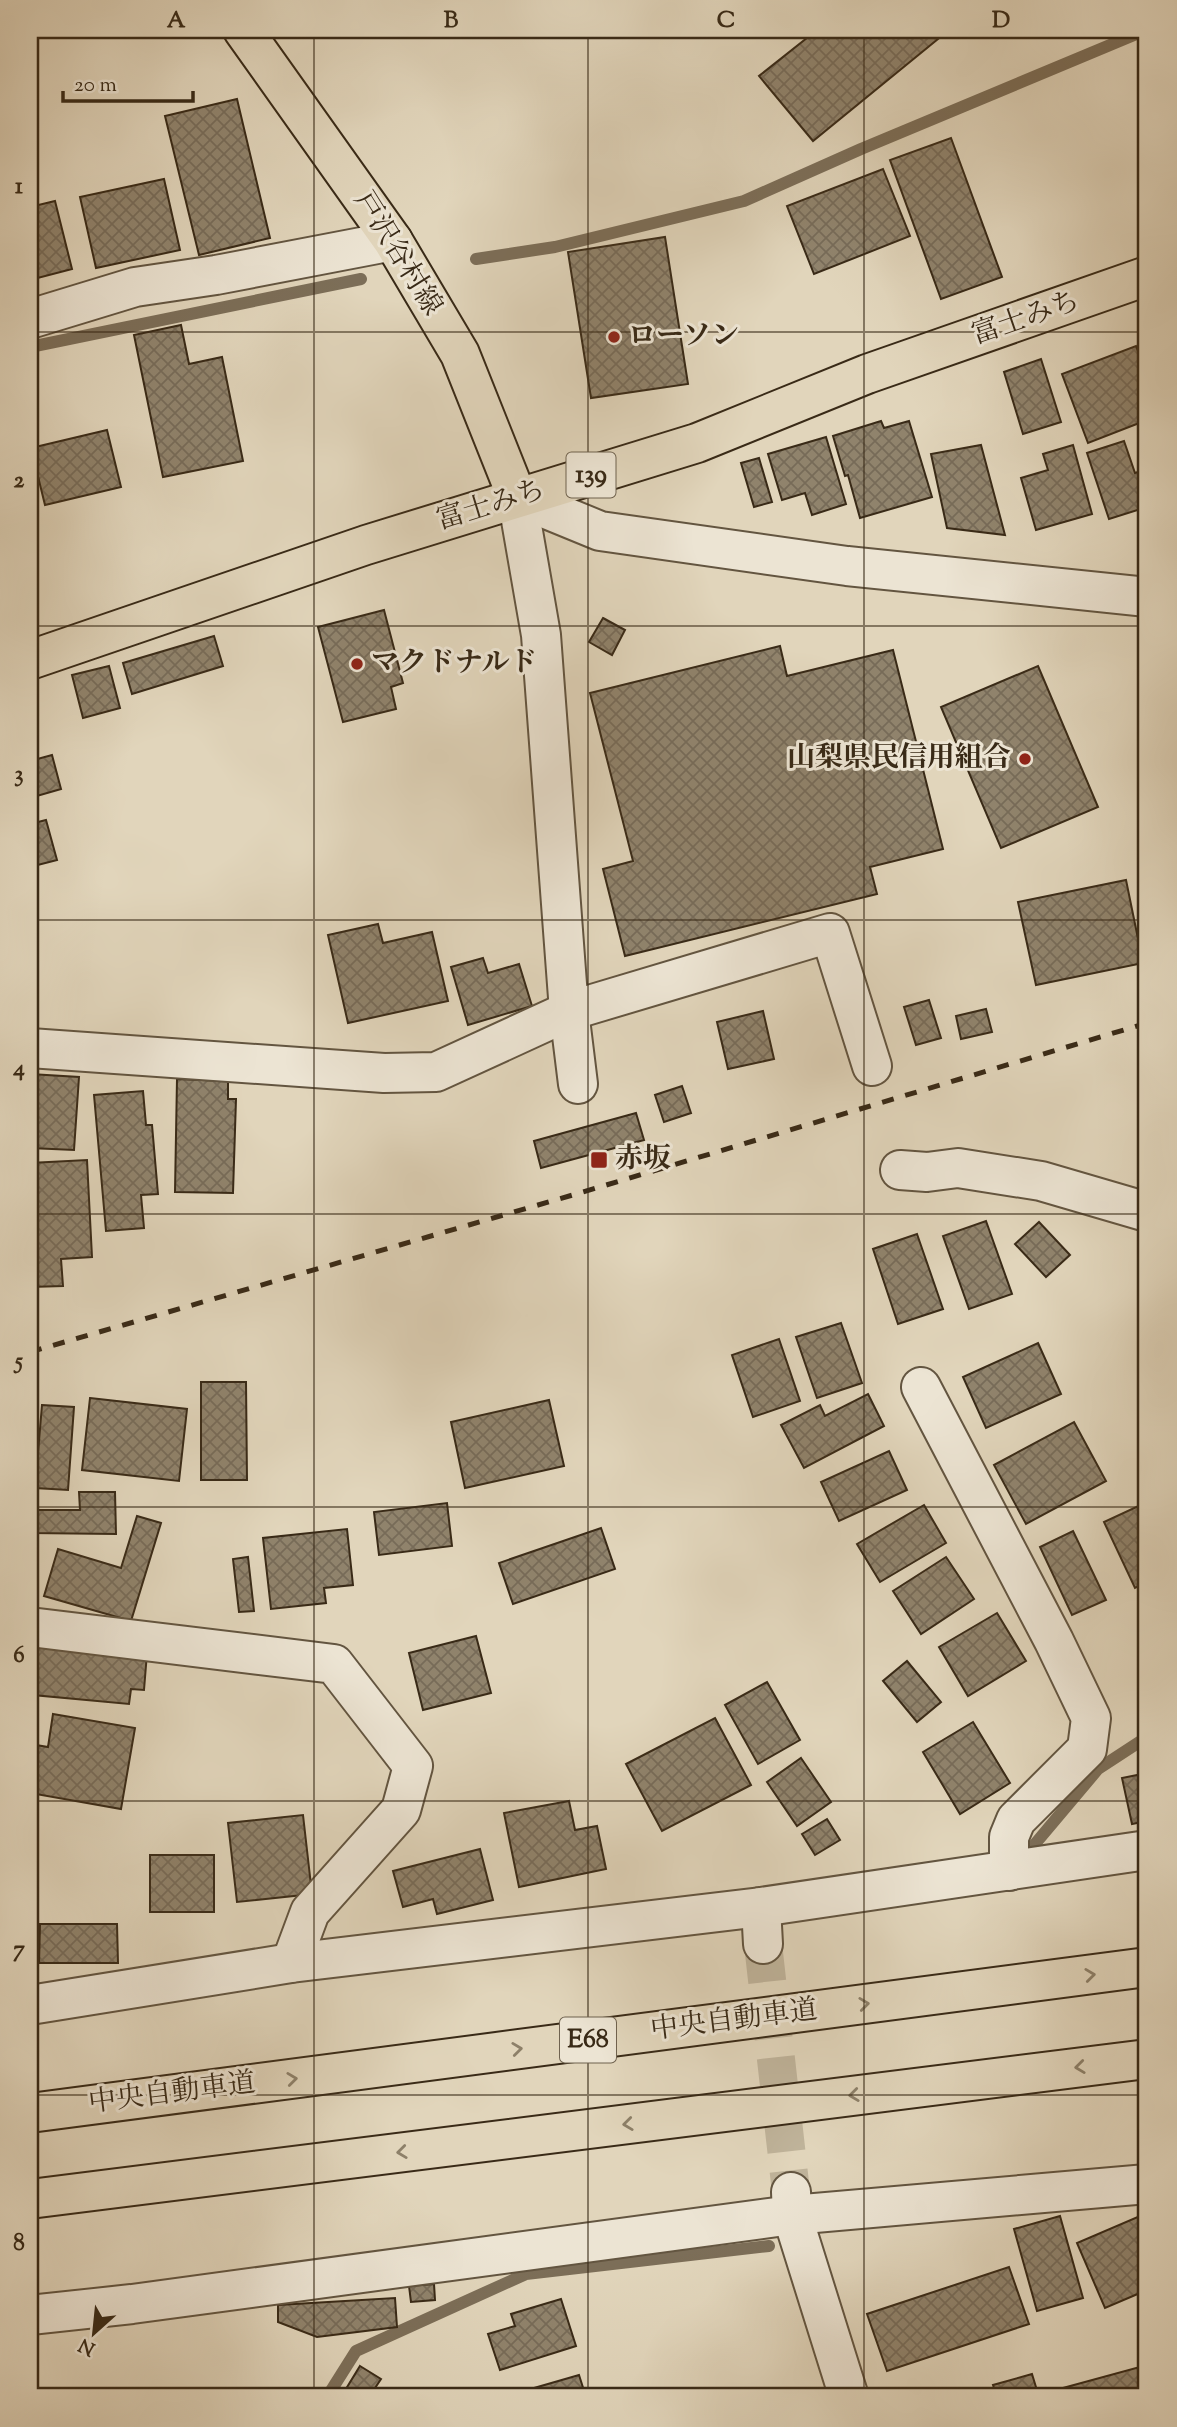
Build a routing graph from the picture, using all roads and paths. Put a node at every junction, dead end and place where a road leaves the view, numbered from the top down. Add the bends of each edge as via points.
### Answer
1 (243, 30) edge
2 (393, 241) junction
3 (1147, 276) edge
4 (30, 319) edge
5 (517, 497) junction
6 (1147, 597) edge
7 (30, 660) edge
8 (569, 1010) junction
9 (30, 1048) edge
10 (872, 1066) dead end
11 (578, 1084) dead end
12 (900, 1170) dead end
13 (1147, 1212) edge
14 (921, 1387) dead end
15 (30, 1628) edge
16 (1147, 1850) edge
17 (1009, 1871) junction
18 (291, 1963) junction
19 (1147, 1967) edge
20 (30, 2005) edge
21 (1147, 2059) edge
22 (30, 2113) edge
23 (1147, 2185) edge
24 (30, 2199) edge
25 (791, 2204) junction
26 (30, 2315) edge
27 (849, 2397) edge

1 - 2 main road, 戸沢谷村線
2 - 4 street via 135,287
2 - 5 main road, 戸沢谷村線 via 460,354
3 - 5 main road, 富士みち / 139 via 867,374 697,443
5 - 6 street via 600,531 847,566
5 - 7 main road, 富士みち / 139
5 - 8 street via 541,635
8 - 9 street via 436,1072 384,1073
8 - 10 street via 830,933
8 - 11 street
12 - 13 street via 958,1168 1041,1181
14 - 17 street via 1091,1718 1087,1749 1016,1820 1009,1837
15 - 18 street via 334,1664 342,1674 413,1766 401,1810 310,1912
16 - 17 street
17 - 18 street via 762,1926
18 - 20 street
22 -> 19 main road, 中央自動車道 / E68
21 -> 24 main road
23 - 25 street
25 - 26 street via 146,2302
25 - 27 street

